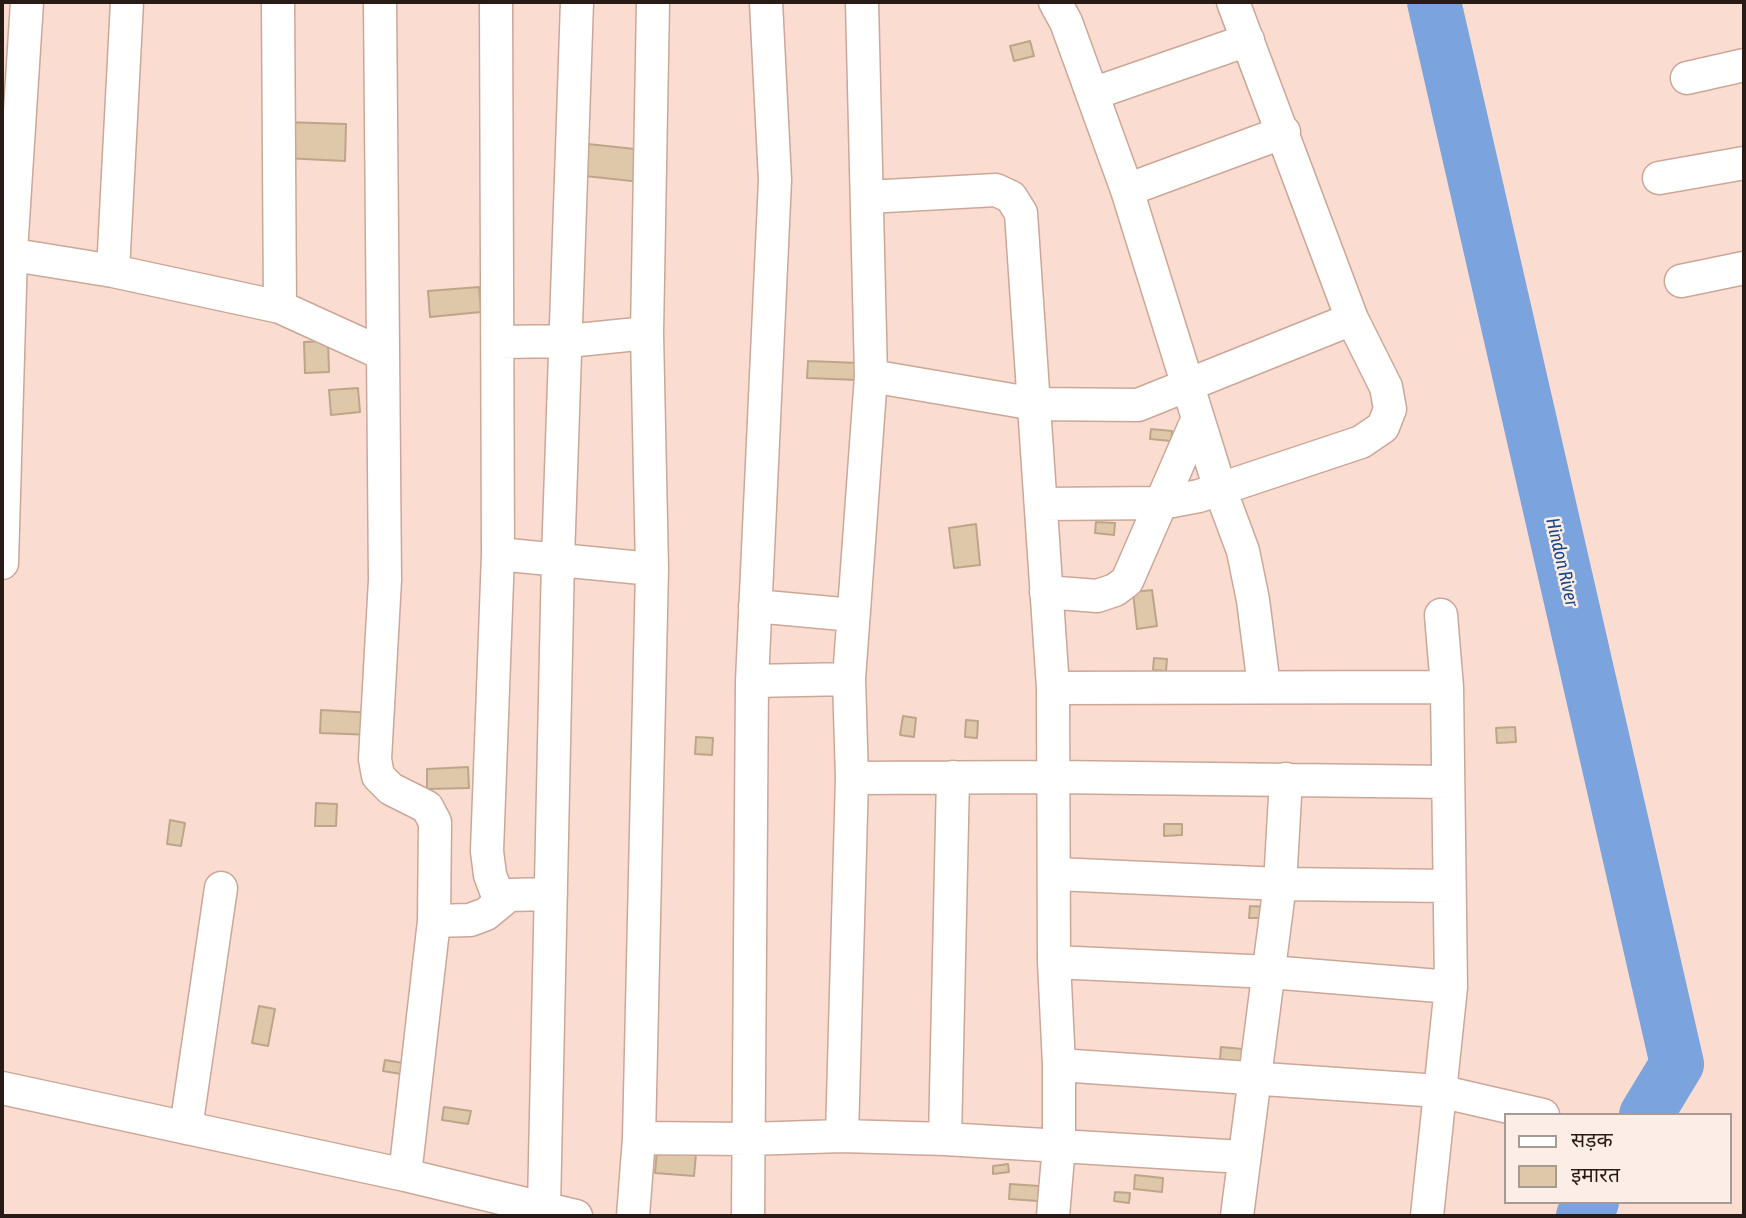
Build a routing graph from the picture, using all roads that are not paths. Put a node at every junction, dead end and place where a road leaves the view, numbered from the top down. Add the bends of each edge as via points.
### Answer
1 (27, 2) edge
2 (127, 2) edge
3 (278, 2) edge
4 (380, 2) edge
5 (496, 2) edge
6 (577, 2) edge
7 (653, 2) edge
8 (766, 2) edge
9 (862, 2) edge
10 (1055, 2) edge
11 (1233, 2) edge
12 (1248, 40) junction
13 (1744, 65) edge
14 (1687, 78) dead end
15 (1091, 94) junction
16 (1284, 132) junction
17 (1744, 163) edge
18 (1659, 178) dead end
19 (1127, 190) junction
20 (868, 197) junction
21 (6, 253) edge
22 (1744, 268) edge
23 (113, 271) junction
24 (1681, 281) dead end
25 (280, 307) junction
26 (1352, 319) junction
27 (648, 333) junction
28 (568, 341) junction
29 (499, 342) junction
30 (383, 354) junction
31 (871, 376) junction
32 (1187, 383) junction
33 (1035, 404) junction
34 (1198, 418) junction
35 (1220, 489) junction
36 (1162, 503) junction
37 (1042, 504) junction
38 (498, 554) junction
39 (558, 559) junction
40 (2, 563) edge
41 (652, 569) junction
42 (1046, 592) junction
43 (755, 606) junction
44 (853, 615) junction
45 (1441, 615) dead end
46 (849, 680) junction
47 (752, 681) junction
48 (1264, 685) junction
49 (1447, 687) junction
50 (1053, 688) junction
51 (953, 777) junction
52 (1055, 777) junction
53 (852, 778) junction
54 (1286, 779) junction
55 (1448, 782) junction
56 (1056, 874) junction
57 (1280, 884) junction
58 (1450, 886) junction
59 (221, 888) dead end
60 (551, 894) junction
61 (500, 902) junction
62 (434, 921) junction
63 (1054, 962) junction
64 (1270, 972) junction
65 (1451, 987) junction
66 (1059, 1065) junction
67 (1256, 1080) junction
68 (2, 1088) edge
69 (1439, 1091) junction
70 (1534, 1113) edge
71 (186, 1128) junction
72 (842, 1136) junction
73 (639, 1138) junction
74 (749, 1139) junction
75 (945, 1139) junction
76 (1059, 1145) junction
77 (1242, 1157) junction
78 (405, 1175) junction
79 (491, 1207) edge
80 (544, 1208) junction
81 (576, 1216) edge
82 (633, 1216) edge
83 (748, 1216) edge
84 (1053, 1216) edge
85 (1237, 1216) edge
86 (1427, 1216) edge

1 - 21 street
2 - 23 street
3 - 25 street
4 - 30 street
5 - 29 street
6 - 28 street
7 - 27 street
8 - 43 street via 775,180
9 - 20 street
10 - 15 street
11 - 12 street
12 - 15 street
12 - 16 street
13 - 14 street
15 - 19 street
16 - 19 street
16 - 26 street
17 - 18 street
19 - 32 street
20 - 31 street
20 - 33 street via 996,190 1011,197 1021,213
21 - 23 street
21 - 40 street
22 - 24 street
23 - 25 street
25 - 30 street
26 - 32 street
26 - 35 street via 1386,387 1390,409 1382,427 1361,442
27 - 28 street
27 - 41 street
28 - 29 street
28 - 39 street
29 - 38 street
30 - 62 street via 385,580 375,758 378,776 391,789 427,807 435,822
31 - 33 street
31 - 44 street
32 - 33 street via 1138,405
32 - 34 street
33 - 37 street
34 - 35 street
34 - 36 street
35 - 36 street
35 - 48 street via 1243,551
36 - 37 street
36 - 42 street via 1127,580 1115,590 1097,596
37 - 42 street
38 - 39 street
38 - 61 street via 487,851
39 - 41 street
39 - 60 street
41 - 73 street
42 - 50 street
43 - 44 street
43 - 47 street
44 - 46 street
45 - 49 street
46 - 47 street
46 - 53 street
47 - 74 street
48 - 49 street
48 - 50 street
49 - 55 street
50 - 52 street
51 - 52 street
51 - 53 street
51 - 75 street
52 - 54 street
52 - 56 street
53 - 72 street
54 - 55 street
54 - 57 street
55 - 58 street
56 - 57 street
56 - 63 street
57 - 58 street
57 - 64 street
58 - 65 street
59 - 71 street
60 - 61 street via 520,893
60 - 80 street
61 - 62 street via 470,920
62 - 78 street
63 - 64 street
63 - 66 street
64 - 65 street
64 - 67 street
65 - 69 street
66 - 67 street
66 - 76 street
67 - 69 street
67 - 77 street
68 - 71 street
69 - 70 street
69 - 86 street
71 - 78 street
72 - 74 street
72 - 75 street
73 - 74 street
73 - 82 street
74 - 83 street
75 - 76 street
76 - 77 street
76 - 84 street
77 - 85 street
78 - 79 street
79 - 80 street
80 - 81 street

